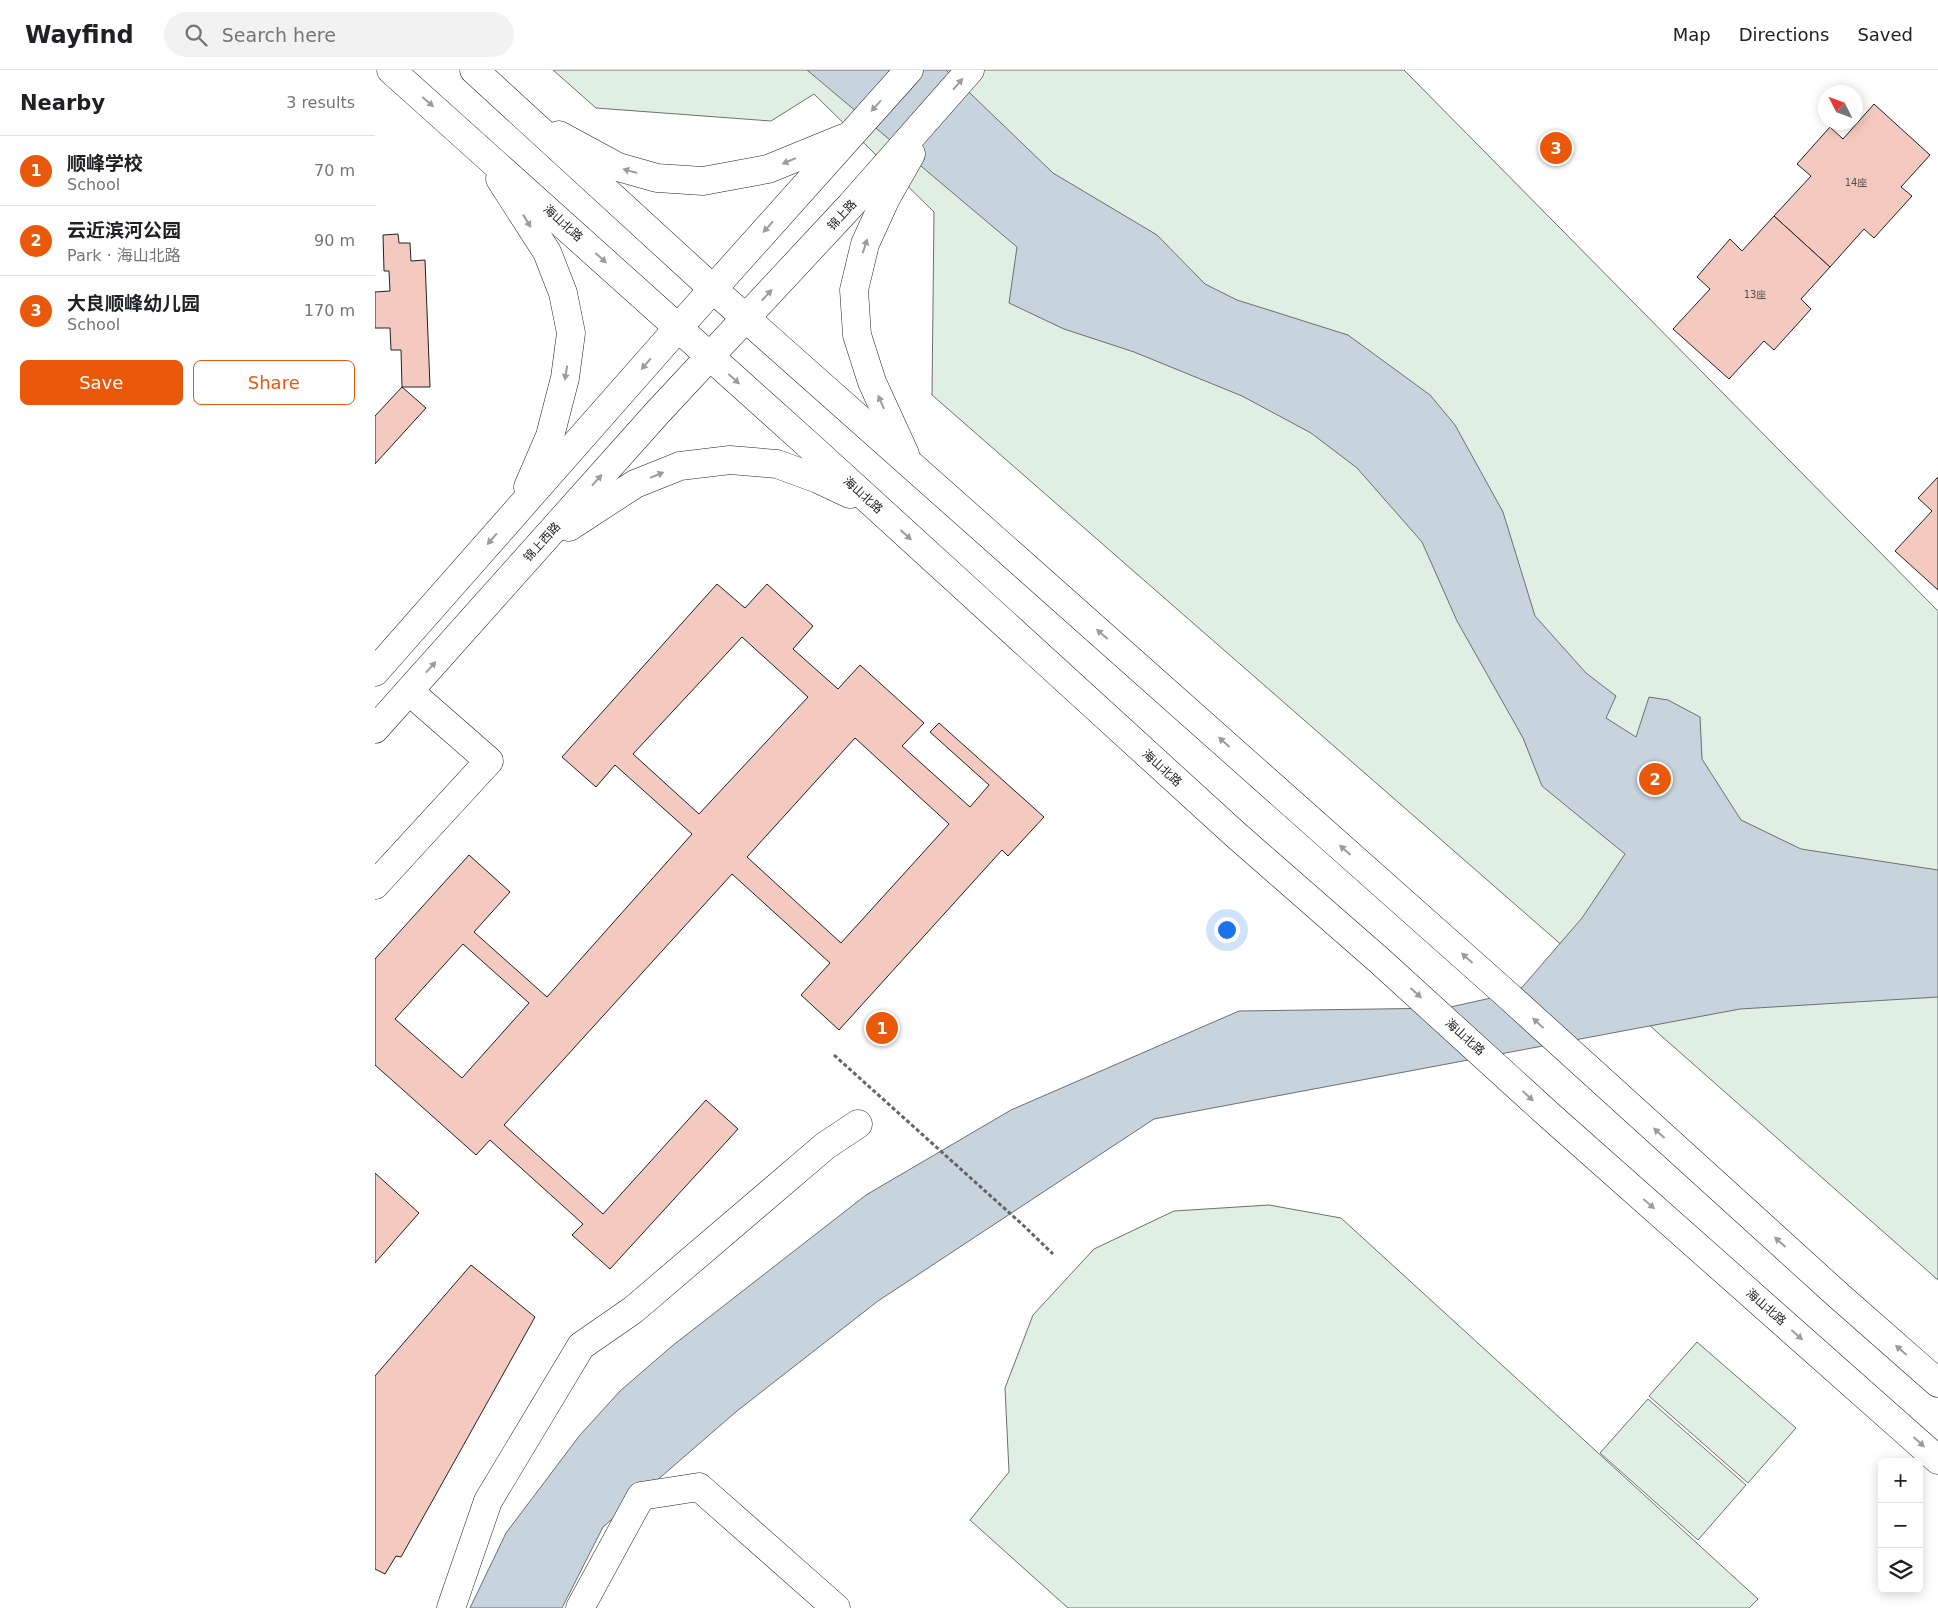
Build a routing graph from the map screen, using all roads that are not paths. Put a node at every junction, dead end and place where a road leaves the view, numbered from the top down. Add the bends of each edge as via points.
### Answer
1 (391, 70) edge
2 (474, 70) edge
3 (909, 70) edge
4 (970, 70) edge
5 (936, 109) junction
6 (521, 113) junction
7 (850, 135) junction
8 (482, 150) junction
9 (713, 289) junction
10 (745, 318) junction
11 (678, 328) junction
12 (709, 356) junction
13 (908, 463) junction
14 (875, 506) junction
15 (519, 509) junction
16 (540, 545) junction
17 (375, 672) edge
18 (409, 691) junction
19 (375, 729) edge
20 (375, 886) edge
21 (859, 1124) dead end
22 (1938, 1383) edge
23 (1938, 1460) edge
24 (451, 1608) edge
25 (579, 1608) edge
26 (836, 1608) edge

1 -> 8 street, 海山北路
2 - 6 street
3 -> 7 street
5 -> 4 street, 锦上路
10 -> 5 street, 锦上路
13 -> 5 street via 872,382 857,335 854,290 865,244 886,198
7 -> 6 street via 768,169 703,181 667,179 618,167
6 - 9 street
7 -> 9 street
8 -> 11 street, 海山北路
8 -> 15 street via 547,252 563,292 571,334 565,378 550,436
9 - 10 street
9 - 11 street
10 - 12 street, 锦上路
10 - 13 street
11 - 12 street, 海山北路
11 -> 15 street
12 -> 14 street, 海山北路
16 -> 12 street, 锦上西路
22 -> 13 street via 1503,991
16 -> 14 street via 635,484 680,466 730,460 777,464
14 -> 23 street, 海山北路 via 1236,835
15 -> 17 street
18 -> 16 street, 锦上西路
18 - 19 street, 锦上西路
18 - 20 street via 489,761
21 - 24 street via 825,1146 633,1310 581,1346 488,1501
25 - 26 street via 641,1496 699,1487

